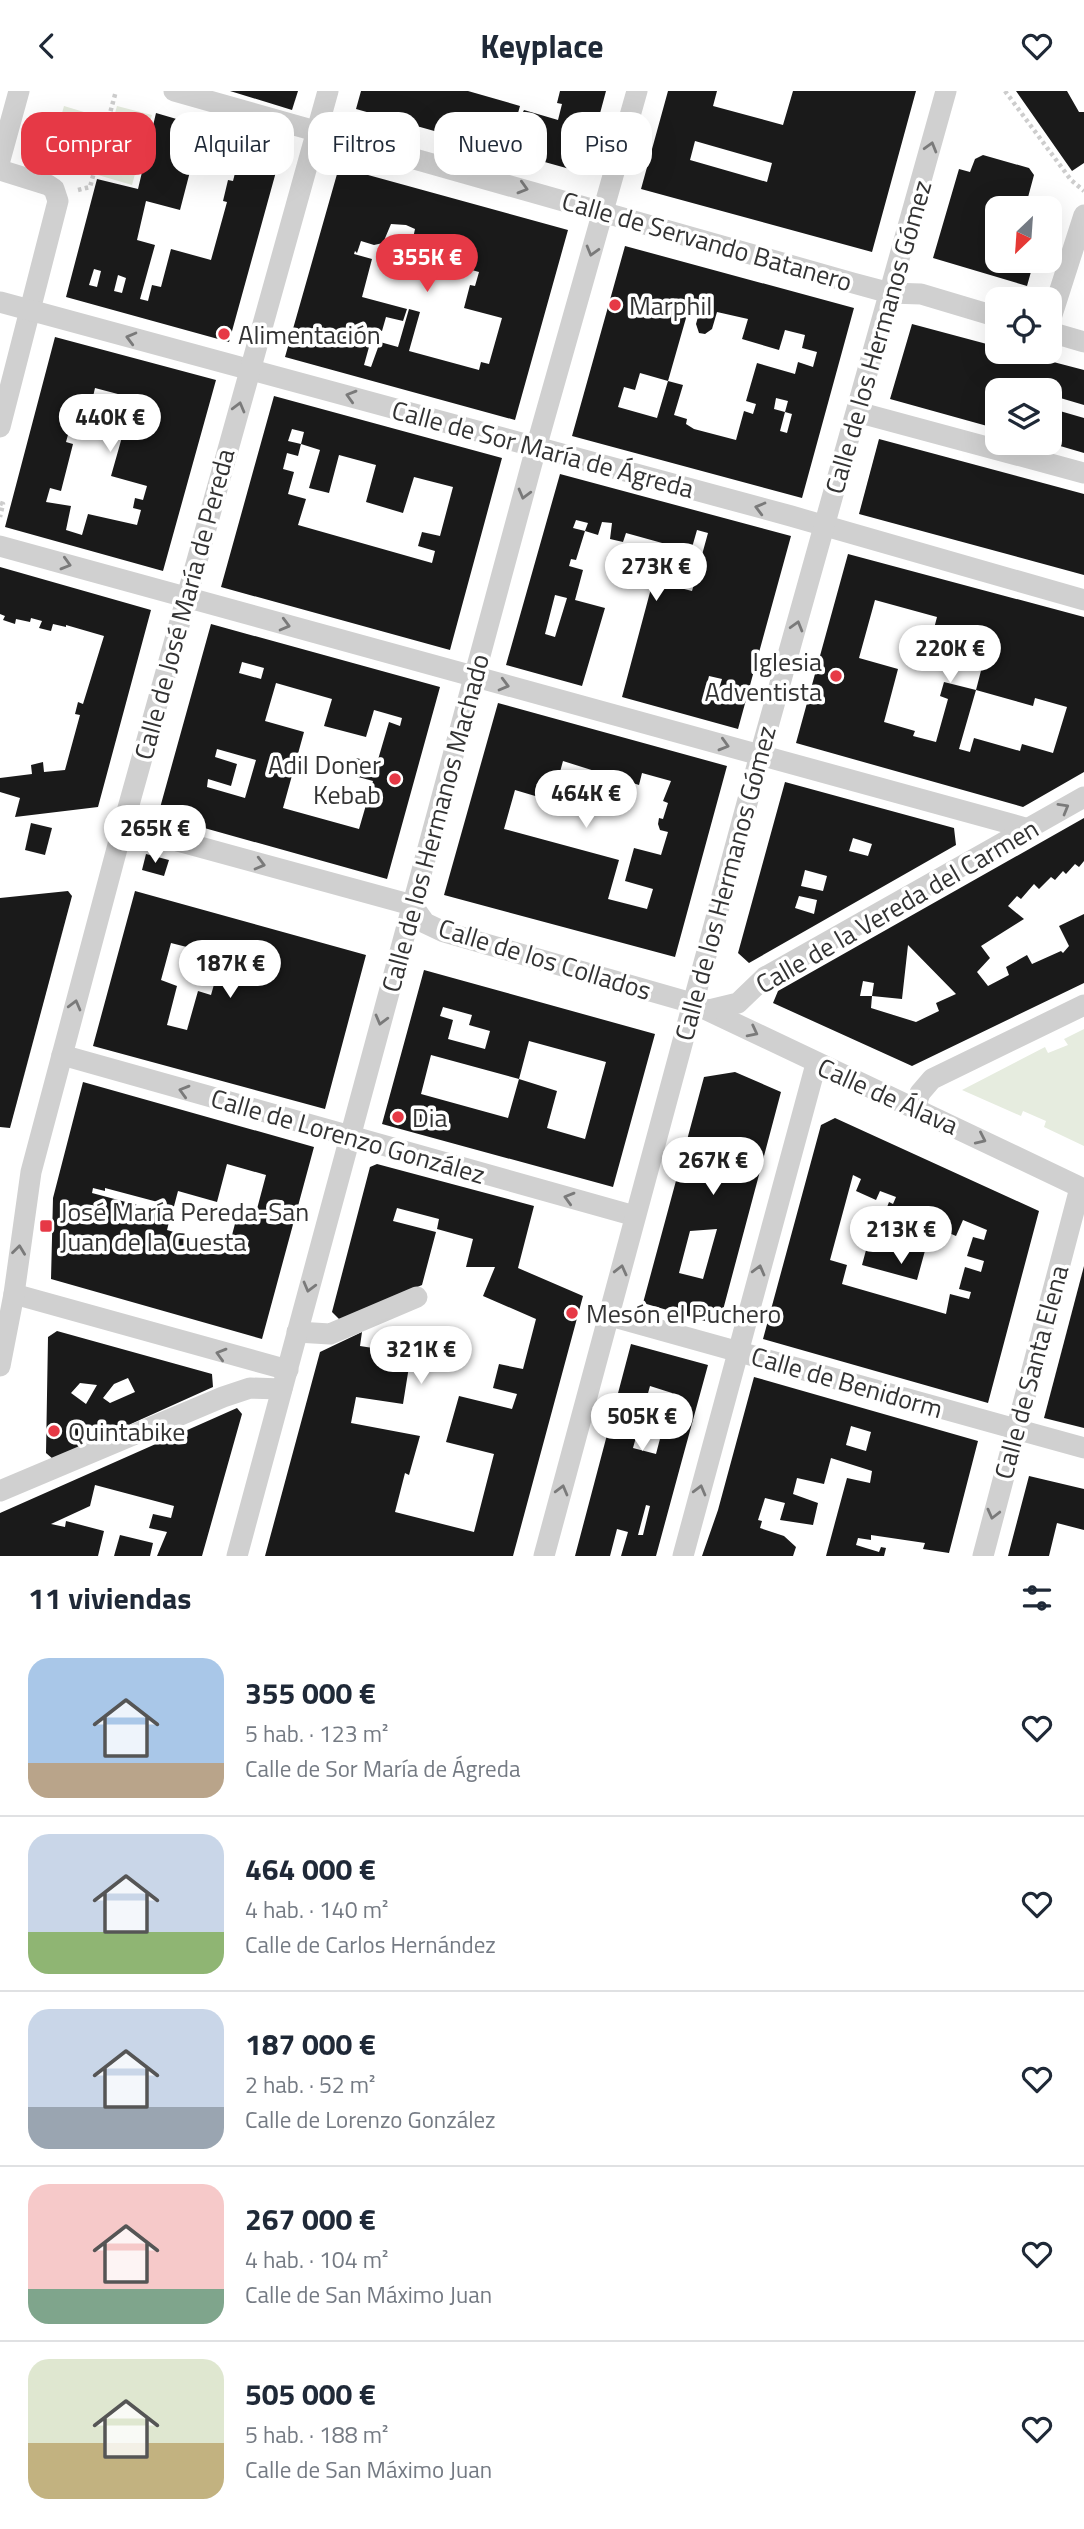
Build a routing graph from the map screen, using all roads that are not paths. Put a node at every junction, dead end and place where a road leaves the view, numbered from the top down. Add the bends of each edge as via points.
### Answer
1 (19, 91) edge
2 (174, 91) edge
3 (328, 91) edge
4 (637, 91) edge
5 (946, 91) edge
6 (322, 112) edge
7 (308, 126) edge
8 (420, 158) edge
9 (0, 160) edge
10 (308, 164) edge
11 (0, 170) edge
12 (603, 213) junction
13 (1084, 215) edge
14 (1061, 287) edge
15 (890, 293) junction
16 (0, 302) edge
17 (31, 310) junction
18 (985, 313) edge
19 (1062, 336) edge
20 (1084, 342) edge
21 (249, 369) junction
22 (857, 412) junction
23 (0, 427) edge
24 (536, 448) junction
25 (1084, 473) edge
26 (825, 528) junction
27 (0, 546) edge
28 (187, 599) junction
29 (1084, 600) edge
30 (475, 677) junction
31 (760, 755) junction
32 (1084, 797) edge
33 (123, 826) junction
34 (1029, 829) junction
35 (412, 905) junction
36 (1084, 1005) edge
37 (700, 1006) junction
38 (62, 1055) junction
39 (817, 1064) junction
40 (915, 1108) junction
41 (349, 1137) junction
42 (1082, 1189) edge
43 (635, 1216) junction
44 (14, 1294) junction
45 (416, 1297) dead end
46 (610, 1316) junction
47 (297, 1332) junction
48 (737, 1351) junction
49 (0, 1366) edge
50 (285, 1380) junction
51 (1014, 1430) junction
52 (1084, 1448) edge
53 (0, 1491) edge
54 (237, 1556) edge
55 (544, 1556) edge
56 (683, 1556) edge
57 (983, 1556) edge

1 - 9 street
2 - 7 street, Calle de Servando Batanero
3 - 6 street, Calle de José María de Pereda
4 - 12 street, Calle de los Hermanos Machado
15 -> 5 street, Calle de los Hermanos Gómez
8 -> 12 street, Calle de Servando Batanero
10 - 21 street, Calle de José María de Pereda
11 - 17 street via 48,185 56,203
12 - 15 street, Calle de Servando Batanero
12 -> 24 street, Calle de los Hermanos Machado
13 - 14 street
15 - 18 street, Calle de Servando Batanero via 921,294
15 - 22 street, Calle de los Hermanos Gómez
16 - 17 street, Calle de Sor María de Ágreda
21 -> 17 street, Calle de Sor María de Ágreda
17 - 23 street
19 - 20 street
24 -> 21 street, Calle de Sor María de Ágreda
28 -> 21 street, Calle de José María de Pereda
22 - 25 street
22 - 26 street, Calle de los Hermanos Gómez
26 -> 24 street, Calle de Sor María de Ágreda
24 -> 30 street, Calle de los Hermanos Machado
26 - 29 street, Calle de Sor María de Ágreda
31 -> 26 street, Calle de los Hermanos Gómez
27 -> 28 street
28 -> 30 street
28 - 33 street, Calle de José María de Pereda
30 -> 31 street
30 - 35 street, Calle de los Hermanos Machado
31 - 34 street
31 - 37 street, Calle de los Hermanos Gómez
34 -> 32 street, Calle de la Vereda del Carmen
33 -> 35 street, Calle de los Collados
38 -> 33 street, Calle de José María de Pereda
34 - 37 street, Calle de la Vereda del Carmen via 765,978 738,1003 724,1009
35 - 37 street, Calle de los Collados via 425,923 444,932
35 -> 41 street, Calle de los Hermanos Machado
36 - 40 street via 932,1079
37 -> 39 street, Calle de Álava
37 - 43 street, Calle de los Hermanos Gómez
41 -> 38 street, Calle de Lorenzo González
44 -> 38 street, Calle de José María de Pereda via 26,1193
39 - 40 street, Calle de Álava
48 -> 39 street
40 -> 42 street, Calle de Álava
43 -> 41 street, Calle de Lorenzo González
41 -> 47 street, Calle de los Hermanos Machado
42 - 51 street, Calle de Santa Elena
46 -> 43 street, Calle de los Hermanos Gómez
44 - 49 street, Calle de José María de Pereda
50 -> 44 street via 257,1364
45 - 47 street via 330,1334
46 - 48 street, Calle de Benidorm
55 -> 46 street, Calle de los Hermanos Gómez
47 - 50 street, Calle de los Hermanos Machado
48 - 51 street, Calle de Benidorm
56 -> 48 street
50 - 53 street via 223,1397
50 - 54 street, Calle de los Hermanos Machado
51 - 52 street, Calle de Benidorm
51 -> 57 street, Calle de Santa Elena

